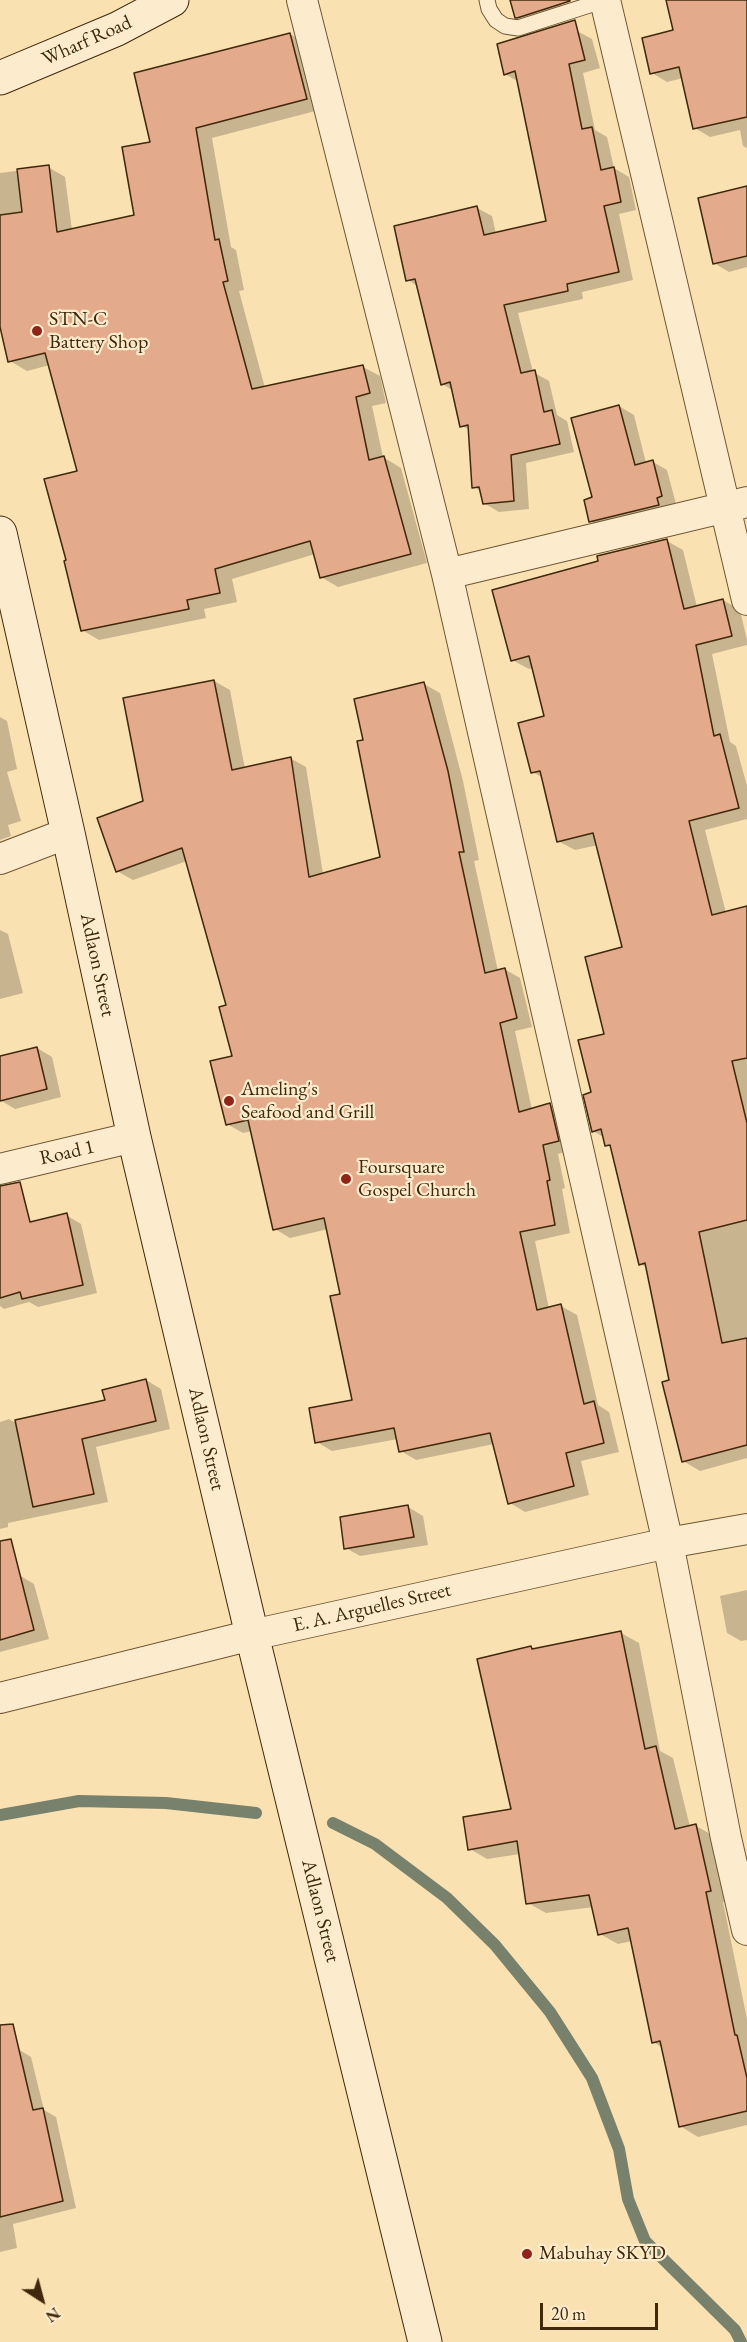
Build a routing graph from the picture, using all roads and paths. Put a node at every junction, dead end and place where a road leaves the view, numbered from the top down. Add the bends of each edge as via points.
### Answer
1 (172, 0) edge
2 (302, 0) edge
3 (487, 0) edge
4 (605, 0) edge
5 (0, 78) edge
6 (736, 504) edge
7 (0, 533) edge
8 (447, 574) junction
9 (747, 600) edge
10 (68, 833) junction
11 (0, 859) edge
12 (134, 1137) junction
13 (0, 1169) edge
14 (747, 1529) edge
15 (668, 1543) junction
16 (252, 1635) junction
17 (0, 1698) edge
18 (747, 1930) edge
19 (425, 2342) edge

1 - 5 street, Wharf Road via 117,29
2 - 8 street
3 - 4 lane via 496,20 518,28
4 - 6 street
6 - 8 street
6 - 9 street
7 - 10 street, Adlaon Street
8 - 15 street
10 - 11 street
10 - 12 street, Adlaon Street
12 - 13 street, Road 1
12 - 16 street, Adlaon Street
14 - 15 street, E. A. Arguelles Street
15 - 16 street, E. A. Arguelles Street
15 - 18 street
16 - 17 street, E. A. Arguelles Street
16 - 19 street, Adlaon Street

